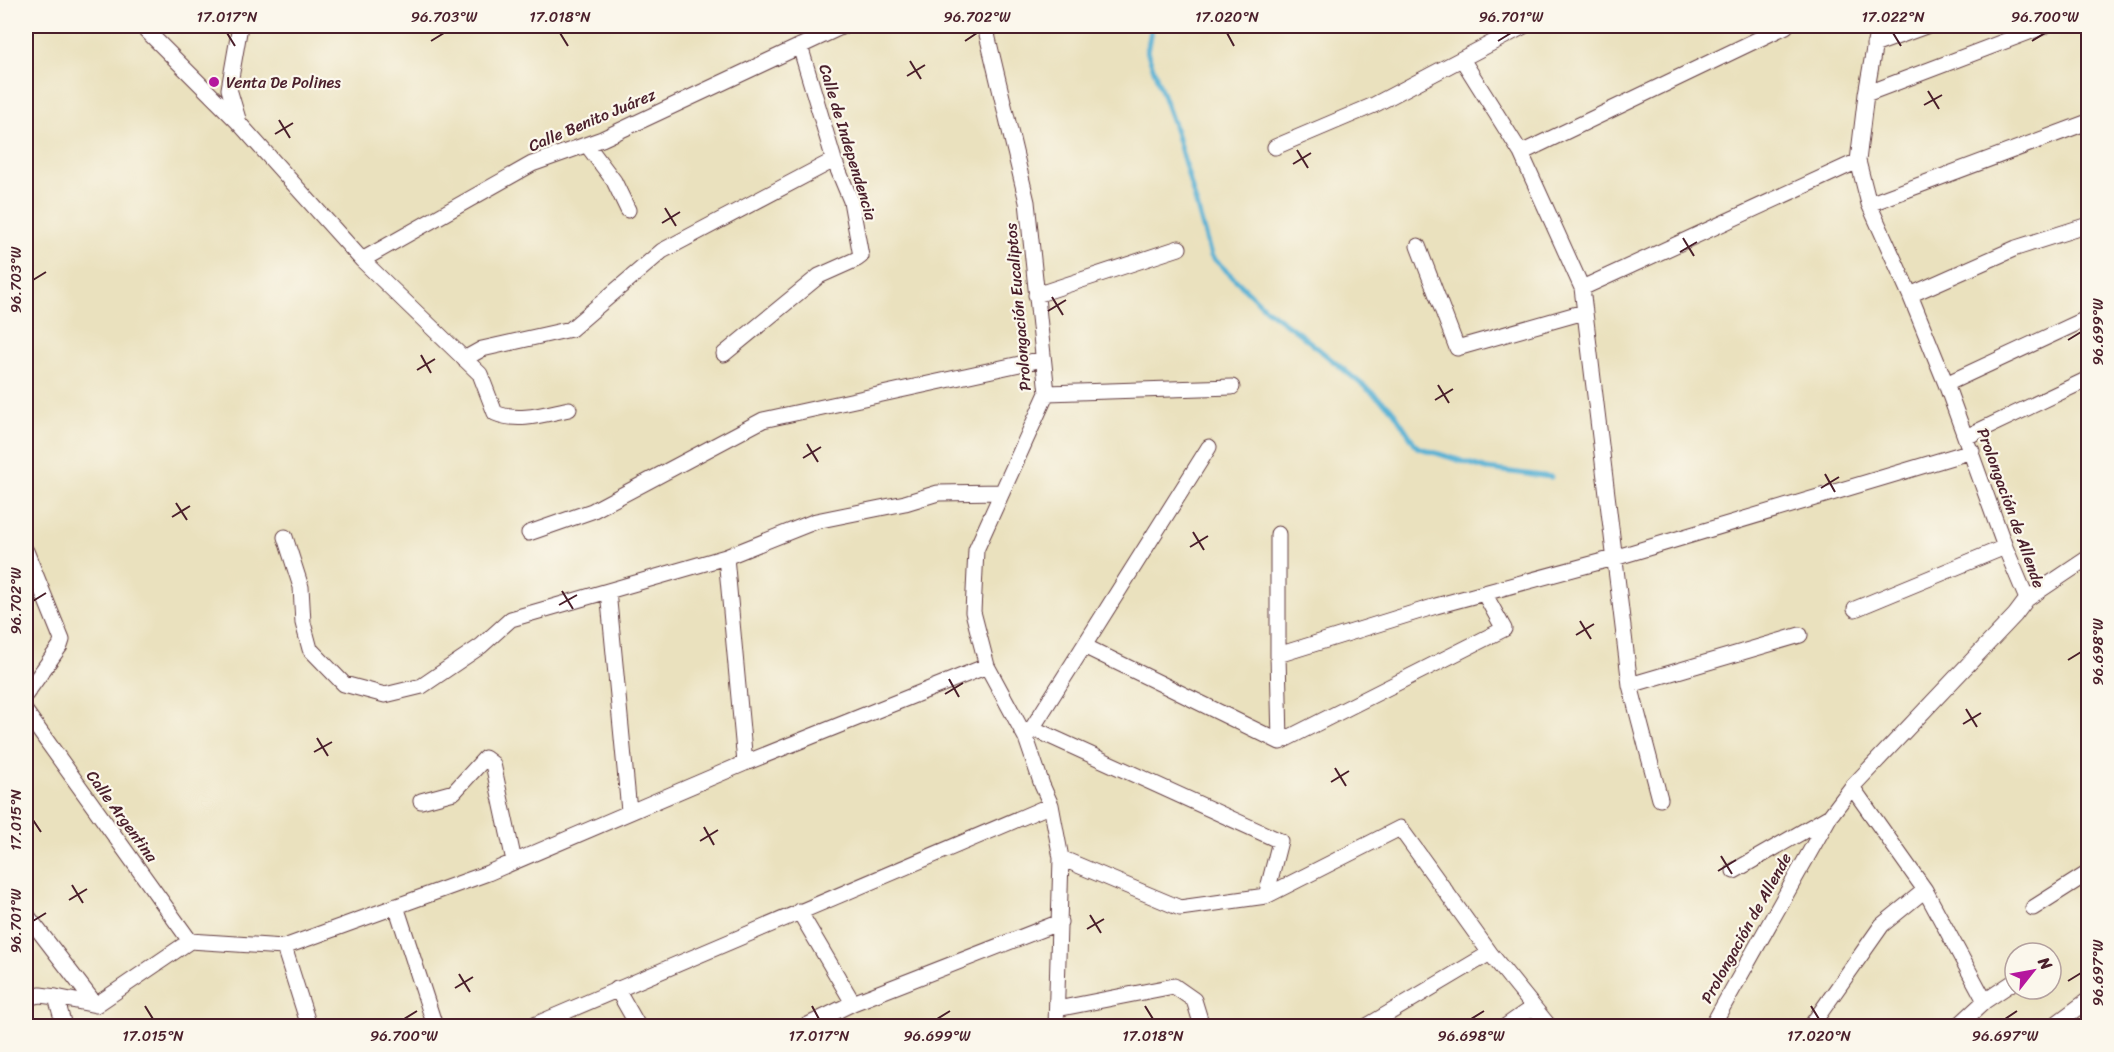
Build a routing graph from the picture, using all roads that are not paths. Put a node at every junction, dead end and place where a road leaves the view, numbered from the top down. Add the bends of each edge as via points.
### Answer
1 (142, 26) edge
2 (240, 26) edge
3 (843, 26) edge
4 (985, 26) edge
5 (1524, 26) edge
6 (1786, 26) edge
7 (1878, 26) edge
8 (1926, 26) edge
9 (2045, 26) edge
10 (1875, 45) junction
11 (800, 46) junction
12 (1462, 58) junction
13 (1866, 94) junction
14 (238, 122) junction
15 (2088, 122) edge
16 (587, 145) junction
17 (1275, 147) dead end
18 (1521, 153) junction
19 (834, 160) junction
20 (1858, 161) junction
21 (1869, 204) junction
22 (628, 210) dead end
23 (2088, 225) edge
24 (1419, 246) dead end
25 (1179, 248) dead end
26 (362, 260) junction
27 (1582, 288) junction
28 (1036, 295) junction
29 (1910, 295) junction
30 (1584, 312) junction
31 (2088, 318) edge
32 (724, 354) dead end
33 (464, 359) junction
34 (1043, 359) junction
35 (2088, 379) edge
36 (1946, 384) junction
37 (1232, 387) dead end
38 (1047, 393) junction
39 (569, 409) dead end
40 (1969, 444) junction
41 (1209, 447) dead end
42 (1002, 492) junction
43 (529, 533) dead end
44 (1278, 534) dead end
45 (285, 537) dead end
46 (2006, 547) junction
47 (26, 551) edge
48 (726, 556) junction
49 (1614, 558) junction
50 (2088, 558) edge
51 (608, 591) junction
52 (1484, 593) junction
53 (2027, 599) junction
54 (1855, 609) dead end
55 (1800, 635) dead end
56 (1084, 646) junction
57 (1278, 655) junction
58 (987, 666) junction
59 (1630, 685) junction
60 (26, 694) edge
61 (27, 716) edge
62 (1029, 733) junction
63 (1280, 742) junction
64 (746, 763) junction
65 (1852, 787) junction
66 (1660, 799) dead end
67 (421, 801) dead end
68 (1051, 805) junction
69 (629, 812) junction
70 (1830, 816) junction
71 (1061, 858) junction
72 (514, 861) junction
73 (1734, 871) dead end
74 (2088, 873) edge
75 (1925, 890) junction
76 (1266, 896) junction
77 (396, 906) junction
78 (2033, 908) dead end
79 (799, 911) junction
80 (26, 914) edge
81 (1060, 922) junction
82 (190, 941) junction
83 (284, 947) junction
84 (1490, 952) junction
85 (617, 989) junction
86 (2003, 989) edge
87 (56, 997) junction
88 (26, 998) edge
89 (2088, 1000) edge
90 (1985, 1001) junction
91 (853, 1003) junction
92 (96, 1005) junction
93 (1533, 1007) junction
94 (1057, 1009) junction
95 (64, 1026) edge
96 (309, 1026) edge
97 (435, 1026) edge
98 (532, 1026) edge
99 (638, 1026) edge
100 (806, 1026) edge
101 (1056, 1026) edge
102 (1202, 1026) edge
103 (1367, 1026) edge
104 (1506, 1026) edge
105 (1549, 1026) edge
106 (1712, 1026) edge
107 (1811, 1026) edge
108 (1958, 1026) edge
109 (2054, 1026) edge

1 - 14 street
2 - 14 street via 229,89
3 - 11 street, Calle Benito Juárez
4 - 28 street, Prolongación Eucaliptos via 1027,202
5 - 12 street
6 - 18 street
7 - 10 street, Prolongación de Allende
8 - 10 street
9 - 13 street
10 - 13 street, Prolongación de Allende
11 - 16 street, Calle Benito Juárez
11 - 19 street, Calle de Independencia
12 - 17 street via 1374,105
12 - 18 street
13 - 20 street, Prolongación de Allende
14 - 26 street
15 - 21 street
16 - 22 street via 614,181
16 - 26 street, Calle Benito Juárez via 532,164
18 - 27 street
19 - 32 street, Calle de Independencia via 851,201 861,256 819,276
19 - 33 street via 662,250 571,328 482,349
20 - 21 street, Prolongación de Allende
20 - 27 street
21 - 29 street, Prolongación de Allende
23 - 29 street via 2016,248
24 - 30 street via 1457,348
25 - 28 street
26 - 33 street
27 - 30 street
28 - 34 street, Prolongación Eucaliptos
29 - 36 street, Prolongación de Allende
30 - 49 street
31 - 36 street
33 - 39 street via 480,374 495,413 506,418 531,417
34 - 38 street, Prolongación Eucaliptos
34 - 43 street via 763,420 592,511
35 - 40 street
36 - 40 street, Prolongación de Allende
37 - 38 street
38 - 42 street, Prolongación Eucaliptos
40 - 46 street, Prolongación de Allende
40 - 49 street
41 - 56 street
42 - 48 street via 938,493 816,521
42 - 58 street, Prolongación Eucaliptos via 976,550 973,612
44 - 57 street
45 - 51 street via 301,587 303,623 310,649 344,684 385,695 422,686 481,646 511,619
46 - 53 street, Prolongación de Allende
46 - 54 street
47 - 60 street via 62,640
48 - 51 street
48 - 64 street
49 - 52 street
49 - 59 street
50 - 53 street
51 - 69 street
52 - 57 street
52 - 63 street via 1504,629
53 - 65 street, Prolongación de Allende
55 - 59 street
56 - 62 street
56 - 63 street
57 - 63 street
58 - 62 street, Prolongación Eucaliptos
58 - 64 street
59 - 66 street
61 - 82 street, Calle Argentina
62 - 68 street, Prolongación Eucaliptos
62 - 76 street via 1280,841
64 - 69 street
65 - 70 street, Prolongación de Allende
65 - 75 street
67 - 72 street via 454,792 485,758 493,764
68 - 71 street, Prolongación Eucaliptos
68 - 79 street
69 - 72 street
70 - 73 street
70 - 106 street, Prolongación de Allende
71 - 76 street via 1180,908
71 - 81 street, Prolongación Eucaliptos
72 - 77 street
74 - 78 street
75 - 90 street
75 - 107 street via 1882,925
76 - 84 street via 1400,828
77 - 83 street
77 - 97 street
79 - 85 street
79 - 91 street
80 - 92 street
81 - 91 street
81 - 94 street, Prolongación Eucaliptos
82 - 83 street
82 - 92 street
83 - 96 street
84 - 93 street
84 - 103 street
85 - 98 street
85 - 99 street
86 - 90 street
87 - 88 street
87 - 92 street
87 - 95 street
89 - 109 street
90 - 108 street
91 - 100 street
93 - 104 street
93 - 105 street
94 - 101 street, Prolongación Eucaliptos
94 - 102 street via 1174,986 1194,1000

